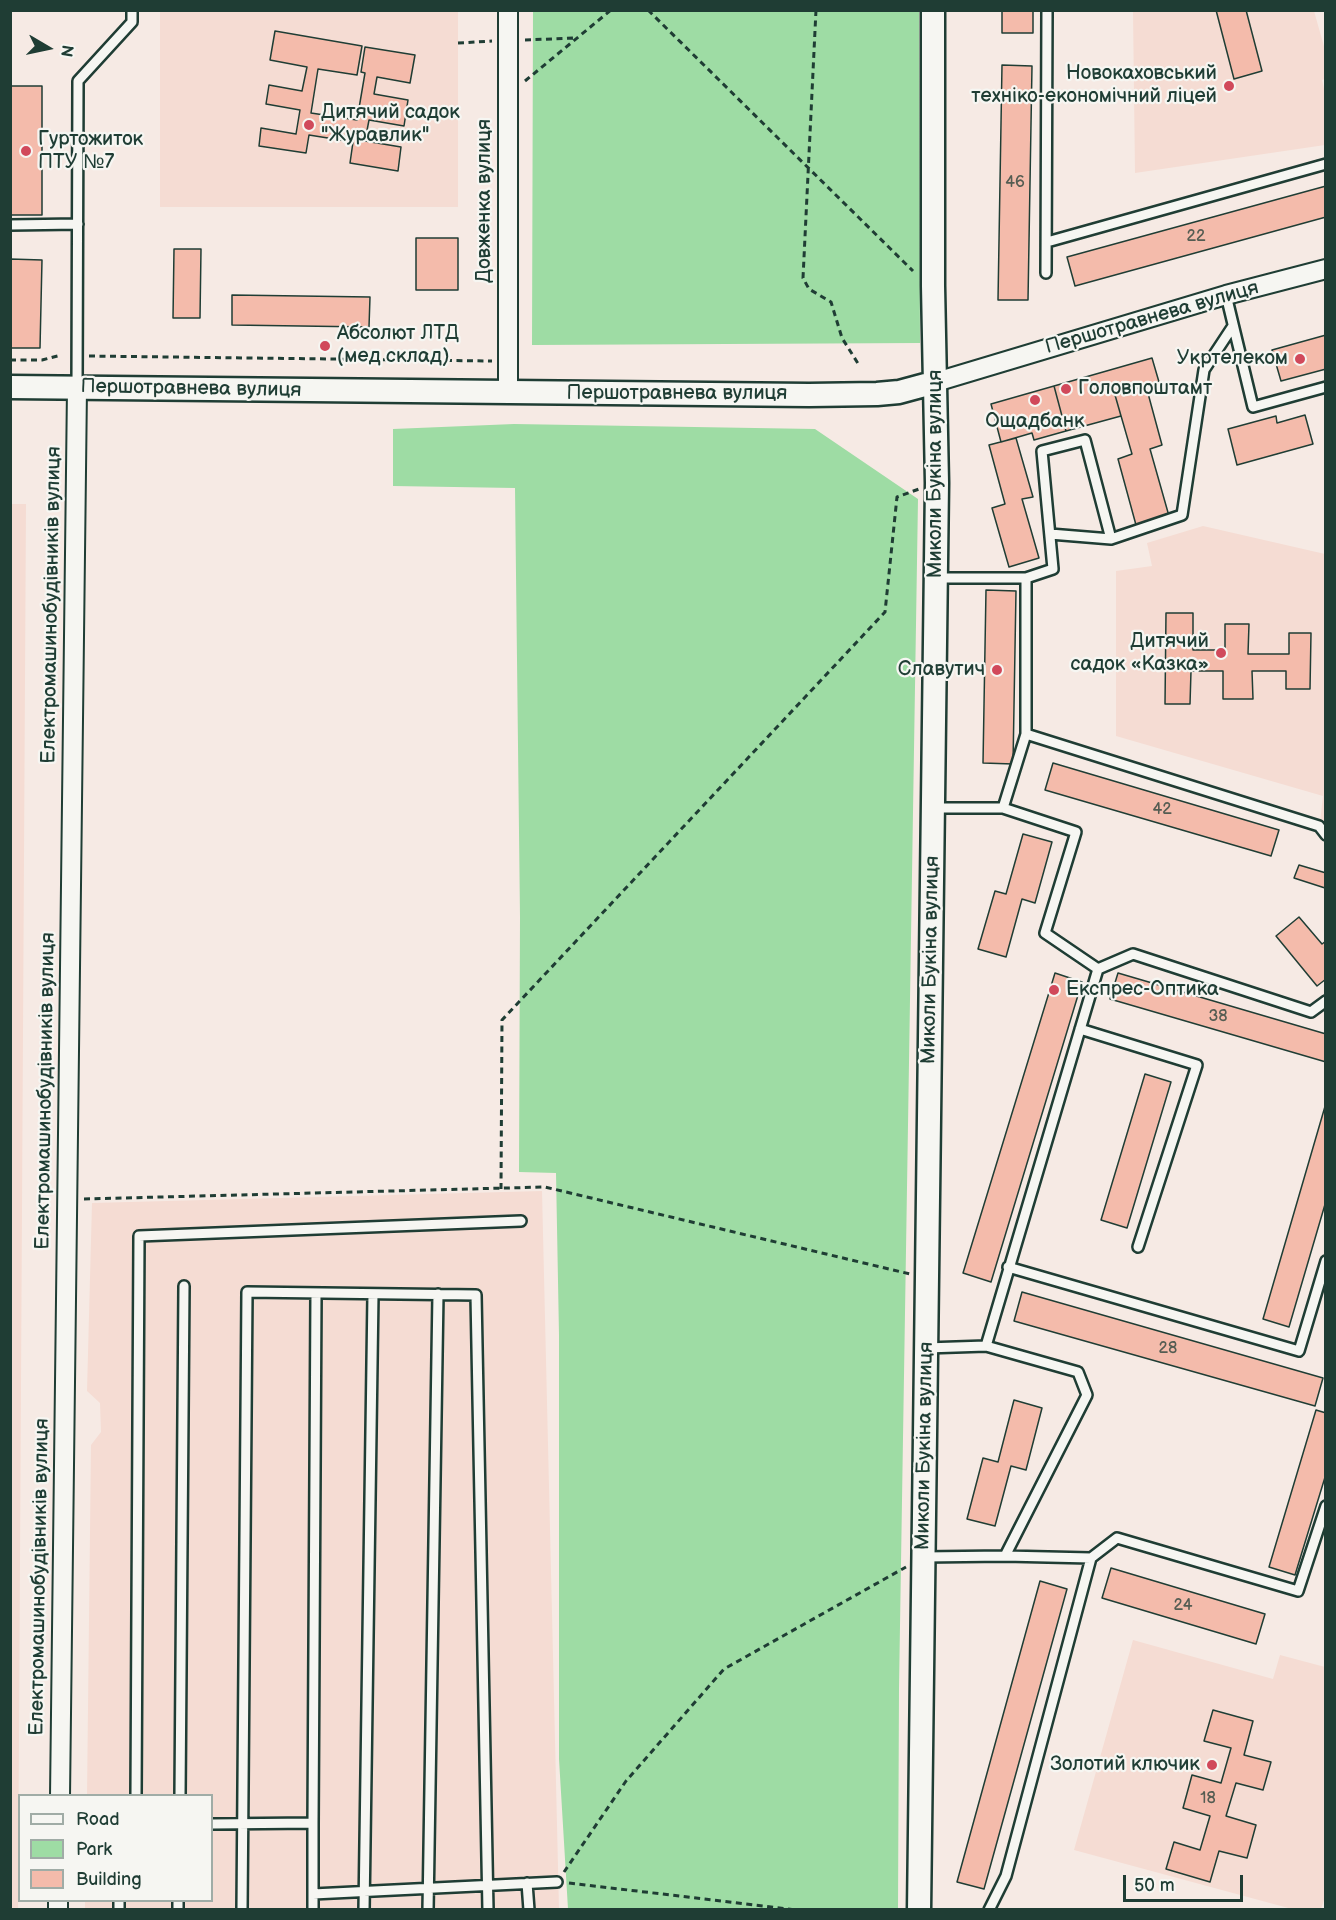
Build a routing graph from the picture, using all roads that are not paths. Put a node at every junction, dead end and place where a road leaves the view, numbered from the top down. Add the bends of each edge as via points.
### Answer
1 (132, 10) edge
2 (508, 10) edge
3 (933, 10) edge
4 (1047, 10) edge
5 (1326, 164) edge
6 (78, 224) junction
7 (10, 225) edge
8 (1047, 242) junction
9 (1326, 269) edge
10 (1046, 273) dead end
11 (1226, 295) junction
12 (1233, 326) junction
13 (936, 382) junction
14 (10, 387) edge
15 (1326, 387) edge
16 (76, 388) junction
17 (508, 392) junction
18 (1050, 534) junction
19 (1111, 540) junction
20 (936, 578) junction
21 (1026, 578) junction
22 (1026, 734) junction
23 (933, 808) junction
24 (1003, 808) junction
25 (1326, 836) edge
26 (1098, 969) junction
27 (1326, 1001) edge
28 (1080, 1029) junction
29 (521, 1221) dead end
30 (1138, 1246) dead end
31 (1326, 1262) edge
32 (1008, 1267) junction
33 (183, 1286) dead end
34 (316, 1293) junction
35 (373, 1294) junction
36 (438, 1294) junction
37 (986, 1346) junction
38 (926, 1348) junction
39 (1326, 1506) edge
40 (1005, 1556) junction
41 (923, 1557) junction
42 (1091, 1558) junction
43 (60, 1794) edge
44 (135, 1794) edge
45 (180, 1794) edge
46 (313, 1823) junction
47 (213, 1824) edge
48 (243, 1824) junction
49 (557, 1882) road end
50 (527, 1883) junction
51 (488, 1885) junction
52 (428, 1888) junction
53 (364, 1892) junction
54 (313, 1894) junction
55 (242, 1910) edge
56 (313, 1910) edge
57 (364, 1910) edge
58 (428, 1910) edge
59 (488, 1910) edge
60 (529, 1910) edge
61 (918, 1910) edge
62 (989, 1910) edge

1 - 6 lane via 132,22 78,81
2 - 17 street, Довженка вулиця
3 - 13 street, Миколи Букіна вулиця
4 - 8 lane
5 - 8 lane
6 - 7 lane
6 - 16 lane
8 - 10 lane
9 - 11 street, Першотравнева вулиця
11 - 12 lane
11 - 13 street, Першотравнева вулиця
12 - 15 lane via 1253,407
12 - 19 lane via 1204,370 1182,515
13 - 17 street, Першотравнева вулиця via 877,394
13 - 20 street, Миколи Букіна вулиця
14 - 16 street, Першотравнева вулиця
16 - 17 street, Першотравнева вулиця
16 - 43 street, Електромашинобудівників вулиця
18 - 19 lane
18 - 19 lane via 1042,451 1085,440
18 - 21 lane via 1053,569
20 - 21 lane
20 - 23 street, Миколи Букіна вулиця
21 - 22 lane
22 - 24 lane
22 - 25 lane via 1319,826
23 - 24 lane
23 - 38 street, Миколи Букіна вулиця
24 - 26 lane via 1076,832 1045,933
26 - 27 lane via 1133,954 1311,1011
26 - 28 lane
28 - 30 lane via 1197,1065
28 - 32 lane
29 - 44 lane via 139,1236
31 - 32 lane via 1299,1351
32 - 37 lane
33 - 45 lane
34 - 35 lane
34 - 46 lane
34 - 48 lane via 247,1292
35 - 36 lane
35 - 53 lane
36 - 51 lane via 476,1295
36 - 52 lane
37 - 38 lane
37 - 40 lane via 1078,1372 1087,1395
38 - 41 street, Миколи Букіна вулиця
39 - 42 lane via 1298,1591 1117,1538
40 - 41 lane
40 - 42 lane
41 - 61 street, Миколи Букіна вулиця
42 - 62 lane via 1006,1876
46 - 48 lane
46 - 54 lane
47 - 48 lane
48 - 55 lane
49 - 50 lane
50 - 51 lane
50 - 60 lane
51 - 52 lane
51 - 59 lane
52 - 53 lane
52 - 58 lane
53 - 54 lane
53 - 57 lane
54 - 56 lane

